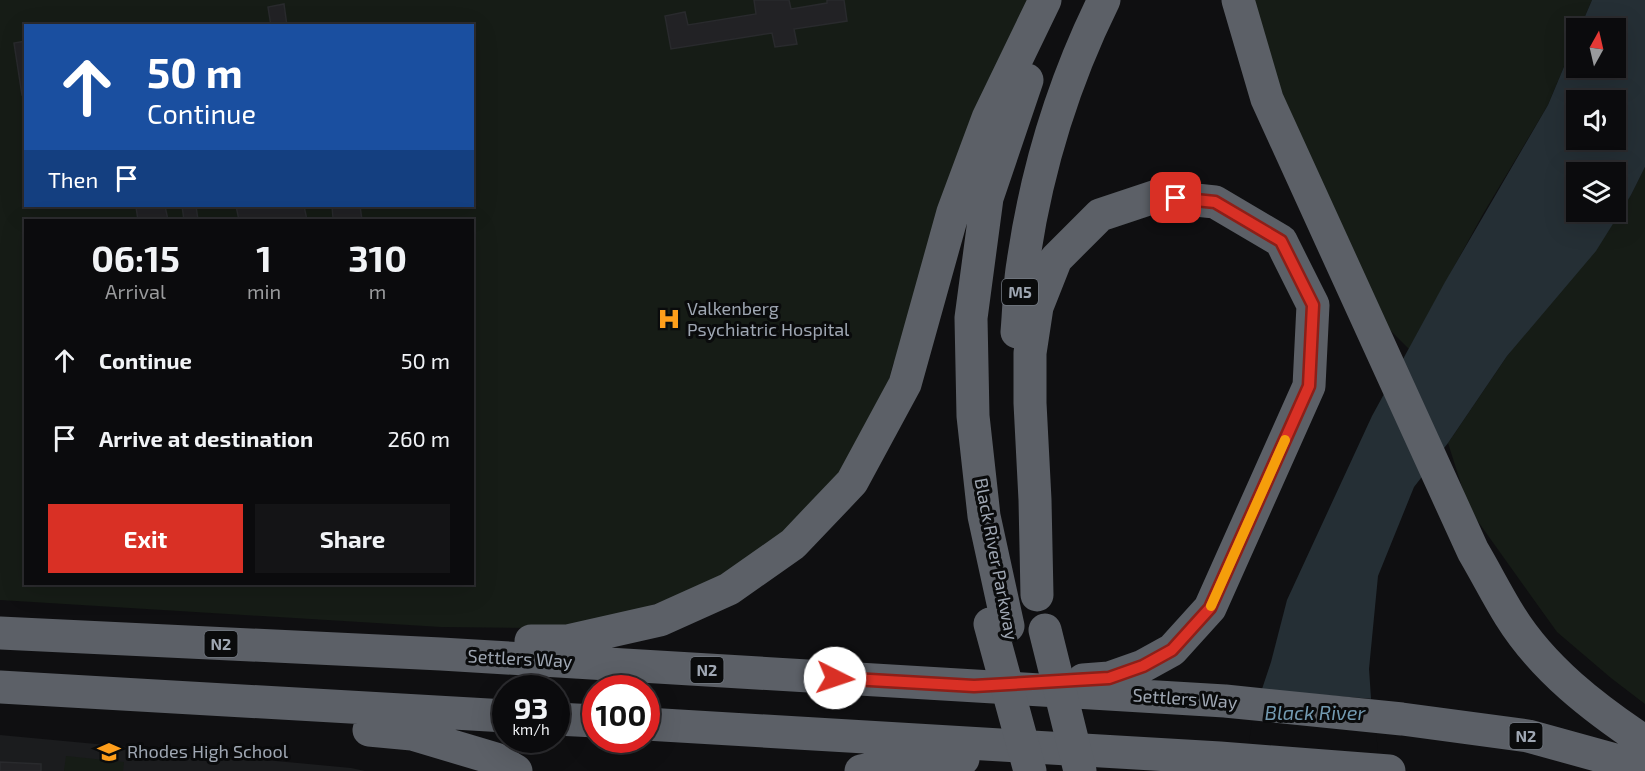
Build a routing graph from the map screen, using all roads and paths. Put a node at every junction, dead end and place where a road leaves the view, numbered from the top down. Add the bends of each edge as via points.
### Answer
1 (1045, 0) edge
2 (1063, 0) edge
3 (1104, 0) edge
4 (1238, 0) edge
5 (1037, 595) junction
6 (999, 625) junction
7 (0, 633) edge
8 (441, 654) junction
9 (974, 686) junction
10 (0, 687) edge
11 (180, 698) junction
12 (492, 715) edge
13 (660, 725) edge
14 (1645, 742) edge
15 (1024, 759) edge
16 (1645, 770) edge
17 (516, 771) edge
18 (861, 771) edge
19 (1044, 771) edge
20 (1080, 771) edge
21 (1389, 771) edge

1 - 8 highway via 988,118 953,212 905,384 852,482 793,544 729,590 660,620 567,641 480,641
2 - 6 highway, Black River Parkway / M5 via 1022,91 987,198 971,318 973,416
3 - 5 highway, Black River Parkway / M5 via 1065,87 1044,157 1022,264 1013,372 1017,480
4 - 14 highway via 1267,99 1459,522 1511,618 1550,667 1603,714
5 - 9 highway via 1030,353 1037,307 1056,259 1100,215 1157,196 1215,202 1281,241 1313,305 1309,386 1210,608 1172,650 1109,678
5 - 20 highway, Black River Parkway / M5, bridge
6 - 15 highway, bridge
6 - 19 highway, Black River Parkway / M5
7 - 8 highway, Settlers Way / N2
8 - 9 highway, Settlers Way / N2
9 - 16 highway, Settlers Way / N2 via 1224,701 1402,719 1528,736
10 - 11 highway
11 - 12 highway
11 - 17 highway via 327,726 412,734 496,759
13 - 15 highway
15 - 18 highway via 897,764
15 - 21 highway via 1220,758

